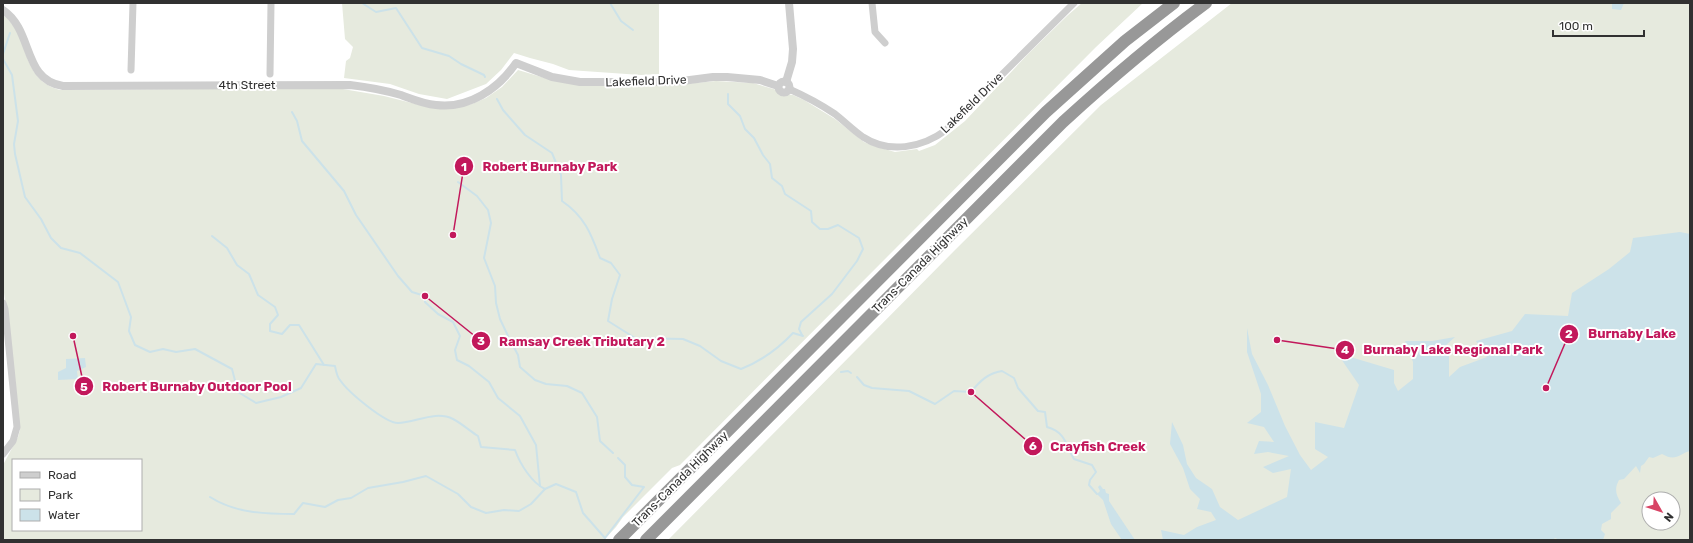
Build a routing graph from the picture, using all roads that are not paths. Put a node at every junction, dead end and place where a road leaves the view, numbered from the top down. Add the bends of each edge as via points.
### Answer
1 (133, 3) edge
2 (271, 3) edge
3 (789, 3) edge
4 (872, 3) edge
5 (1074, 3) edge
6 (1174, 3) edge
7 (1206, 3) edge
8 (3, 10) edge
9 (885, 43) dead end
10 (516, 63) joint
11 (131, 70) dead end
12 (270, 74) dead end
13 (788, 85) junction
14 (3, 303) edge
15 (3, 454) edge
16 (619, 540) edge
17 (646, 540) edge

1 - 11 street
2 - 12 street
3 - 13 street via 793,49
4 - 9 street via 875,32
5 - 13 street, Lakefield Drive via 949,127 933,139 920,144 895,147 868,140 825,108
6 - 16 highway, Trans-Canada Highway via 1125,41 1046,112
7 - 17 highway, Trans-Canada Highway via 1116,74 1063,122
8 - 10 street, 4th Street via 19,26 39,73 51,83 63,86 350,85 384,91 429,104 445,105 465,102 484,94 499,84
10 - 13 street, Lakefield Drive via 546,75 580,82 657,82 727,77 760,80 778,86 781,82
14 - 15 street via 17,427 13,441

